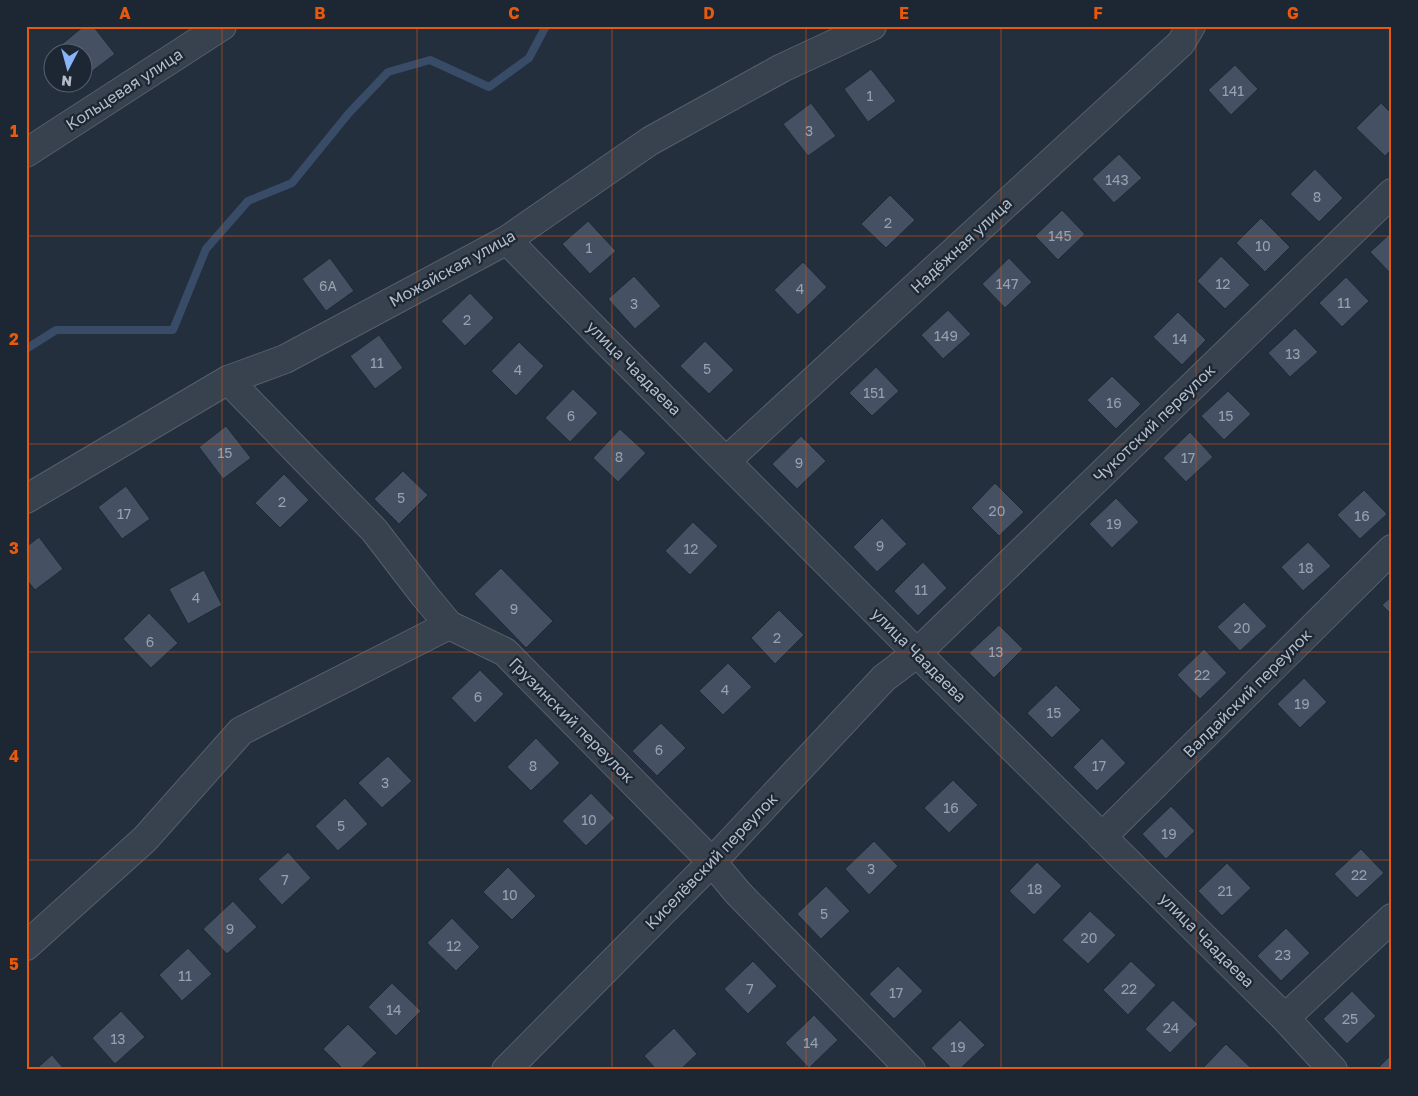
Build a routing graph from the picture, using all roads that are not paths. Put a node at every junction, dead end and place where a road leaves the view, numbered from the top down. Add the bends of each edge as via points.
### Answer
1 (222, 26) edge
2 (872, 26) edge
3 (1191, 26) edge
4 (26, 153) edge
5 (1392, 193) edge
6 (507, 240) junction
7 (228, 380) junction
8 (726, 461) junction
9 (26, 499) edge
10 (1392, 549) edge
11 (449, 625) junction
12 (917, 654) junction
13 (1102, 837) junction
14 (712, 862) junction
15 (1392, 918) edge
16 (26, 946) edge
17 (1285, 1018) junction
18 (506, 1070) edge
19 (911, 1070) edge
20 (1332, 1070) edge

1 - 4 street, Кольцевая улица
2 - 6 street, Можайская улица via 782,68 650,141
3 - 8 street, Надёжная улица via 1181,43
5 - 12 street, Чукотский переулок
6 - 7 street, Можайская улица via 285,359
6 - 8 street, улица Чаадаева
7 - 9 street, Можайская улица
7 - 11 street, Грузинский переулок via 374,530
8 - 12 street, улица Чаадаева
10 - 13 street, Валдайский переулок
11 - 14 street, Грузинский переулок via 504,652
11 - 16 street via 241,732 145,839
12 - 13 street, улица Чаадаева
12 - 14 street, Киселёвский переулок via 884,678
13 - 17 street, улица Чаадаева
14 - 18 street, Киселёвский переулок
14 - 19 street, Грузинский переулок via 738,894
15 - 17 street
17 - 20 street, улица Чаадаева

